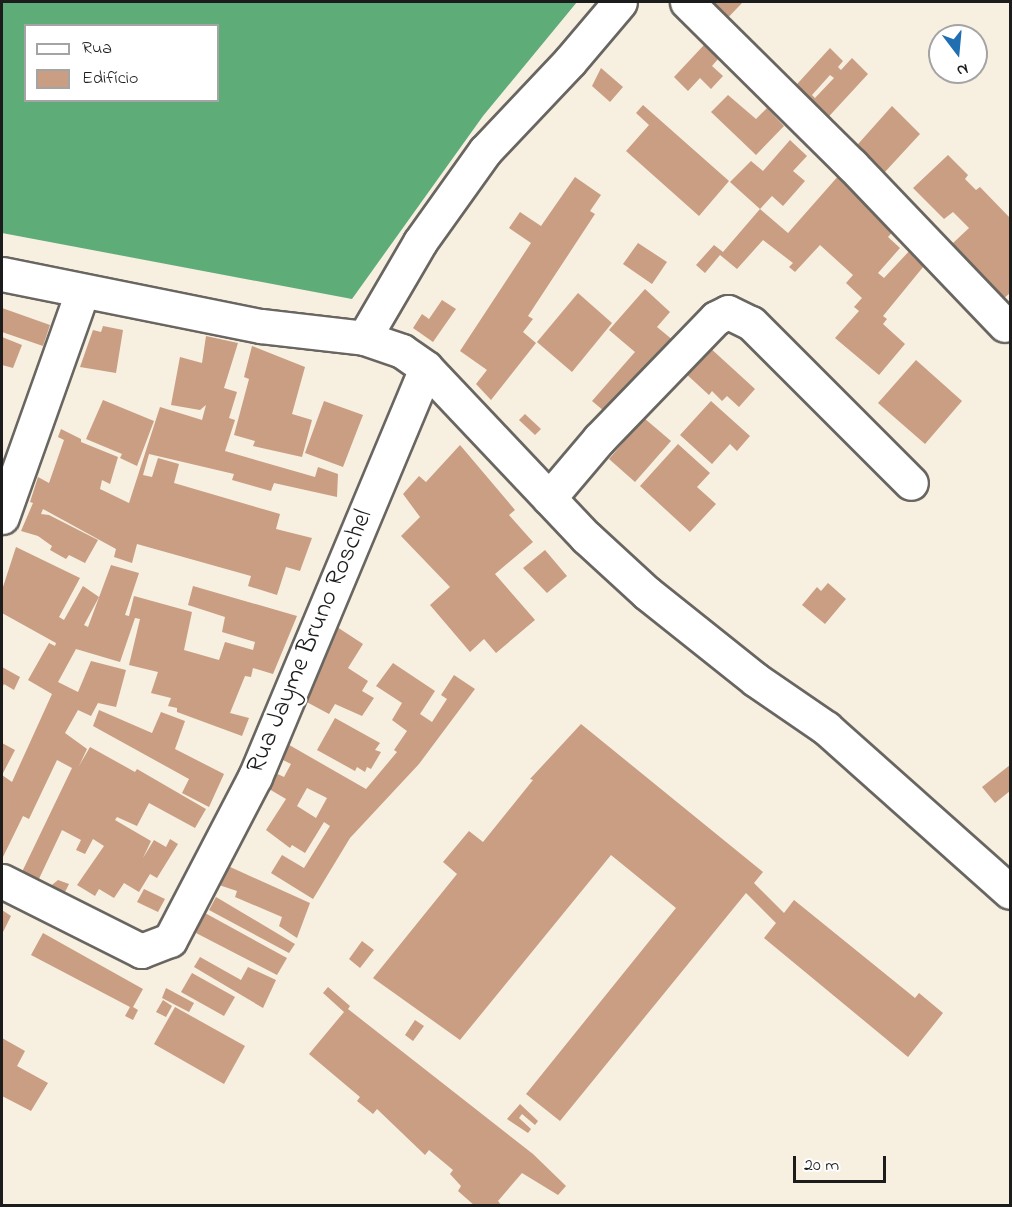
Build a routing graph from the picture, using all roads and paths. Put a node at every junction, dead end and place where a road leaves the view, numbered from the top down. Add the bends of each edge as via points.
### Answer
1 (620, 2) edge
2 (687, 2) edge
3 (2, 274) edge
4 (82, 292) junction
5 (1005, 325) dead end
6 (364, 338) junction
7 (426, 368) junction
8 (911, 483) dead end
9 (549, 498) junction
10 (2, 517) edge
11 (2, 881) edge
12 (1011, 891) edge

1 - 6 street via 485,151 420,242
2 - 5 street via 852,165
3 - 4 street
4 - 6 street via 313,334
4 - 10 street
6 - 7 street via 390,345
7 - 9 street
7 - 11 street, Rua Jayme Bruno Roschel via 255,777 188,912 164,946 141,951
8 - 9 street via 751,323 729,312 716,318 599,439
9 - 12 street via 647,593 756,680 826,728

